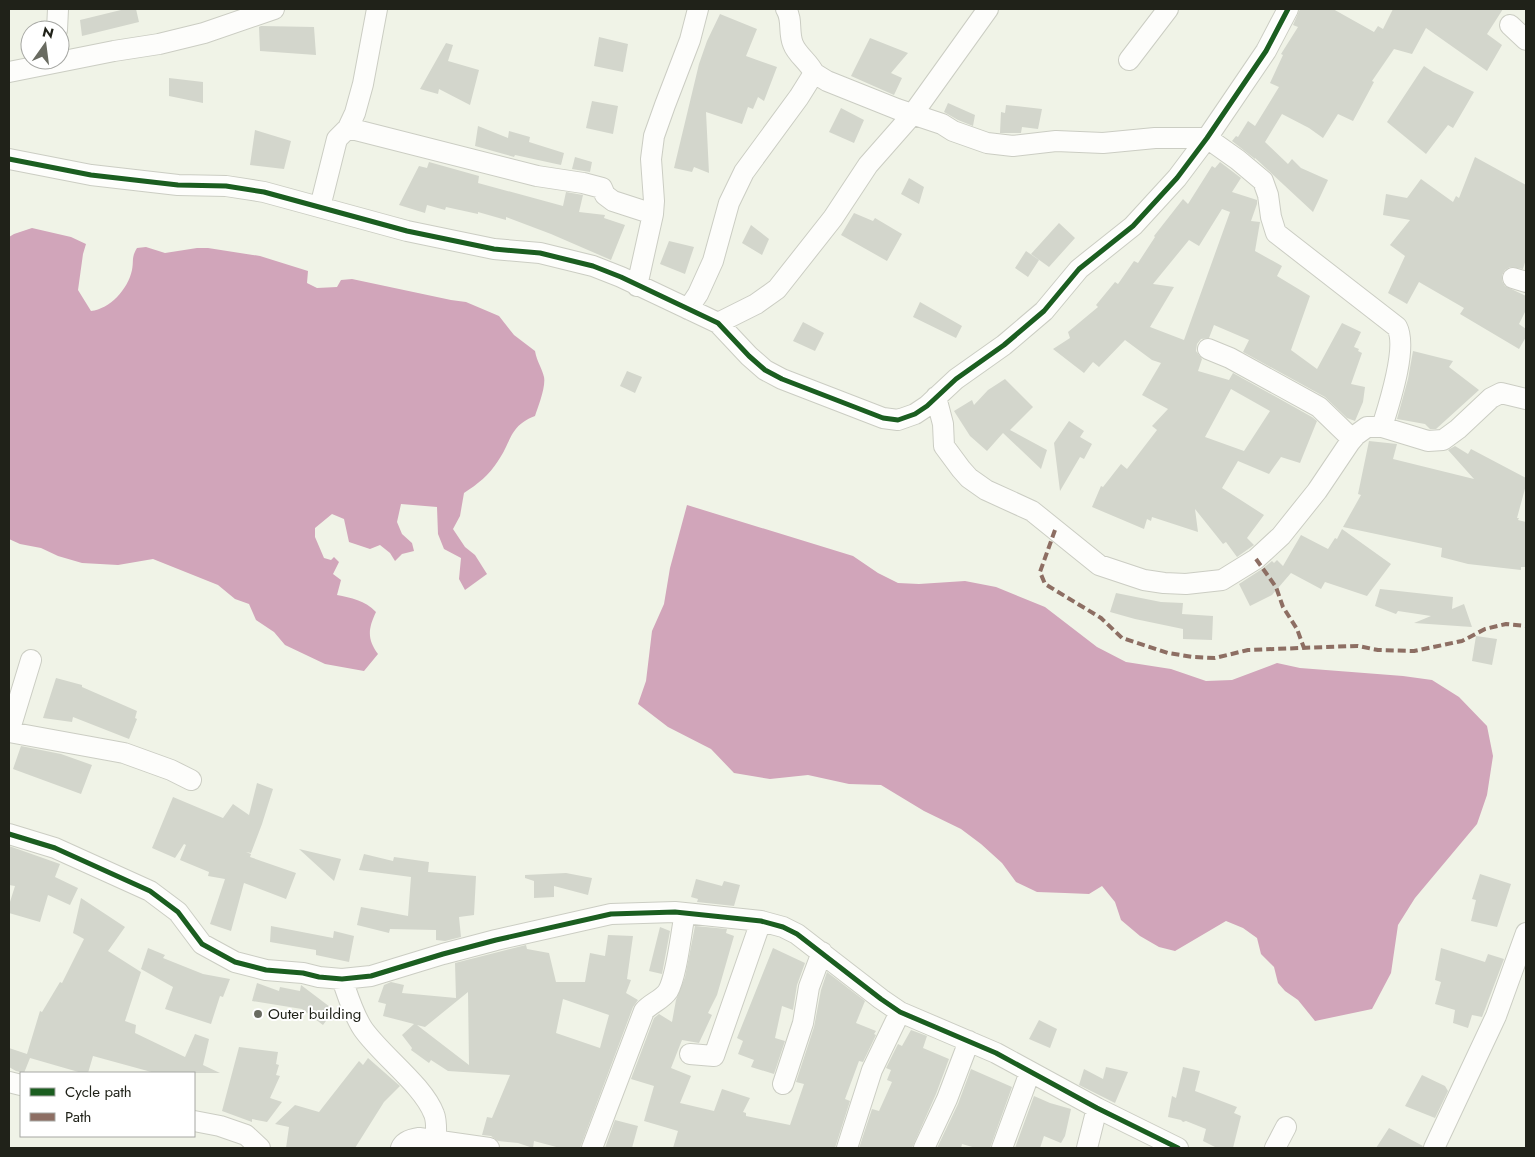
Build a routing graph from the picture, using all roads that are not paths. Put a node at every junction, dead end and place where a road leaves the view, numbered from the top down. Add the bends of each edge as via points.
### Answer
1 (274, 9) edge
2 (377, 9) edge
3 (698, 9) edge
4 (786, 9) edge
5 (988, 9) edge
6 (1168, 9) edge
7 (1288, 9) edge
8 (1510, 25) dead end
9 (1526, 40) edge
10 (70, 59) edge
11 (1129, 60) dead end
12 (814, 73) junction
13 (912, 115) junction
14 (348, 128) junction
15 (1207, 138) junction
16 (9, 159) edge
17 (320, 207) junction
18 (653, 214) junction
19 (637, 286) junction
20 (688, 308) junction
21 (718, 323) junction
22 (1208, 349) dead end
23 (936, 397) junction
24 (1526, 399) edge
25 (1382, 427) junction
26 (1352, 439) junction
27 (31, 660) dead end
28 (9, 732) edge
29 (191, 780) dead end
30 (9, 834) edge
31 (685, 913) junction
32 (761, 920) junction
33 (1526, 933) edge
34 (822, 952) junction
35 (342, 979) junction
36 (900, 1012) junction
37 (970, 1041) junction
38 (690, 1054) dead end
39 (1030, 1072) junction
40 (783, 1084) dead end
41 (1097, 1108) junction
42 (195, 1121) edge
43 (1286, 1126) dead end
44 (436, 1140) junction
45 (260, 1148) edge
46 (401, 1148) edge
47 (489, 1148) edge
48 (592, 1148) edge
49 (846, 1148) edge
50 (924, 1148) edge
51 (1002, 1148) edge
52 (1087, 1148) edge
53 (1178, 1148) edge
54 (1275, 1148) edge
55 (1434, 1148) edge

1 - 10 street via 177,40
2 - 14 street via 364,84
3 - 18 street via 690,40 654,136 651,159
4 - 12 street via 793,46
5 - 13 street
6 - 11 street
7 - 15 street via 1266,51
8 - 9 street
12 - 13 street
12 - 20 street via 744,172 729,203 713,261
13 - 15 street via 942,124 976,140 1013,146 1056,141 1103,143
13 - 21 street via 868,165 833,218 777,289 756,304
14 - 17 street via 337,139
14 - 18 street via 537,176 602,188 613,201
15 - 23 street via 1134,226 1080,269 1044,311
15 - 25 street via 1263,181 1276,233 1397,327 1401,338 1400,355
16 - 17 street via 100,176 266,192
17 - 19 street via 406,231 494,249 540,253 593,266
18 - 19 street
19 - 20 street
20 - 21 street
21 - 23 street via 766,370 883,418 898,420 916,414
22 - 26 street via 1239,362 1319,407
23 - 26 street via 943,424 944,446 969,478 986,490 1032,511 1100,565 1164,584 1222,580 1256,559 1286,530
24 - 25 street via 1502,393 1491,398 1444,440 1428,441
25 - 26 street via 1367,427
27 - 28 street
28 - 29 street via 124,753
30 - 35 street via 55,848 150,891 178,912 202,944 235,962 266,970
31 - 32 street
31 - 35 street via 611,914 501,939 371,976
31 - 48 street via 671,984 664,996 644,1011
32 - 34 street via 797,934
32 - 38 street via 714,1056
33 - 55 street via 1496,1016
34 - 36 street
34 - 40 street via 809,987 802,1023
35 - 44 street via 362,1028 424,1095 435,1115
36 - 37 street
36 - 49 street via 872,1070
37 - 39 street
37 - 50 street
39 - 41 street
39 - 51 street
41 - 52 street
41 - 53 street
42 - 45 street via 246,1135
43 - 54 street
44 - 46 street via 412,1139
44 - 47 street

